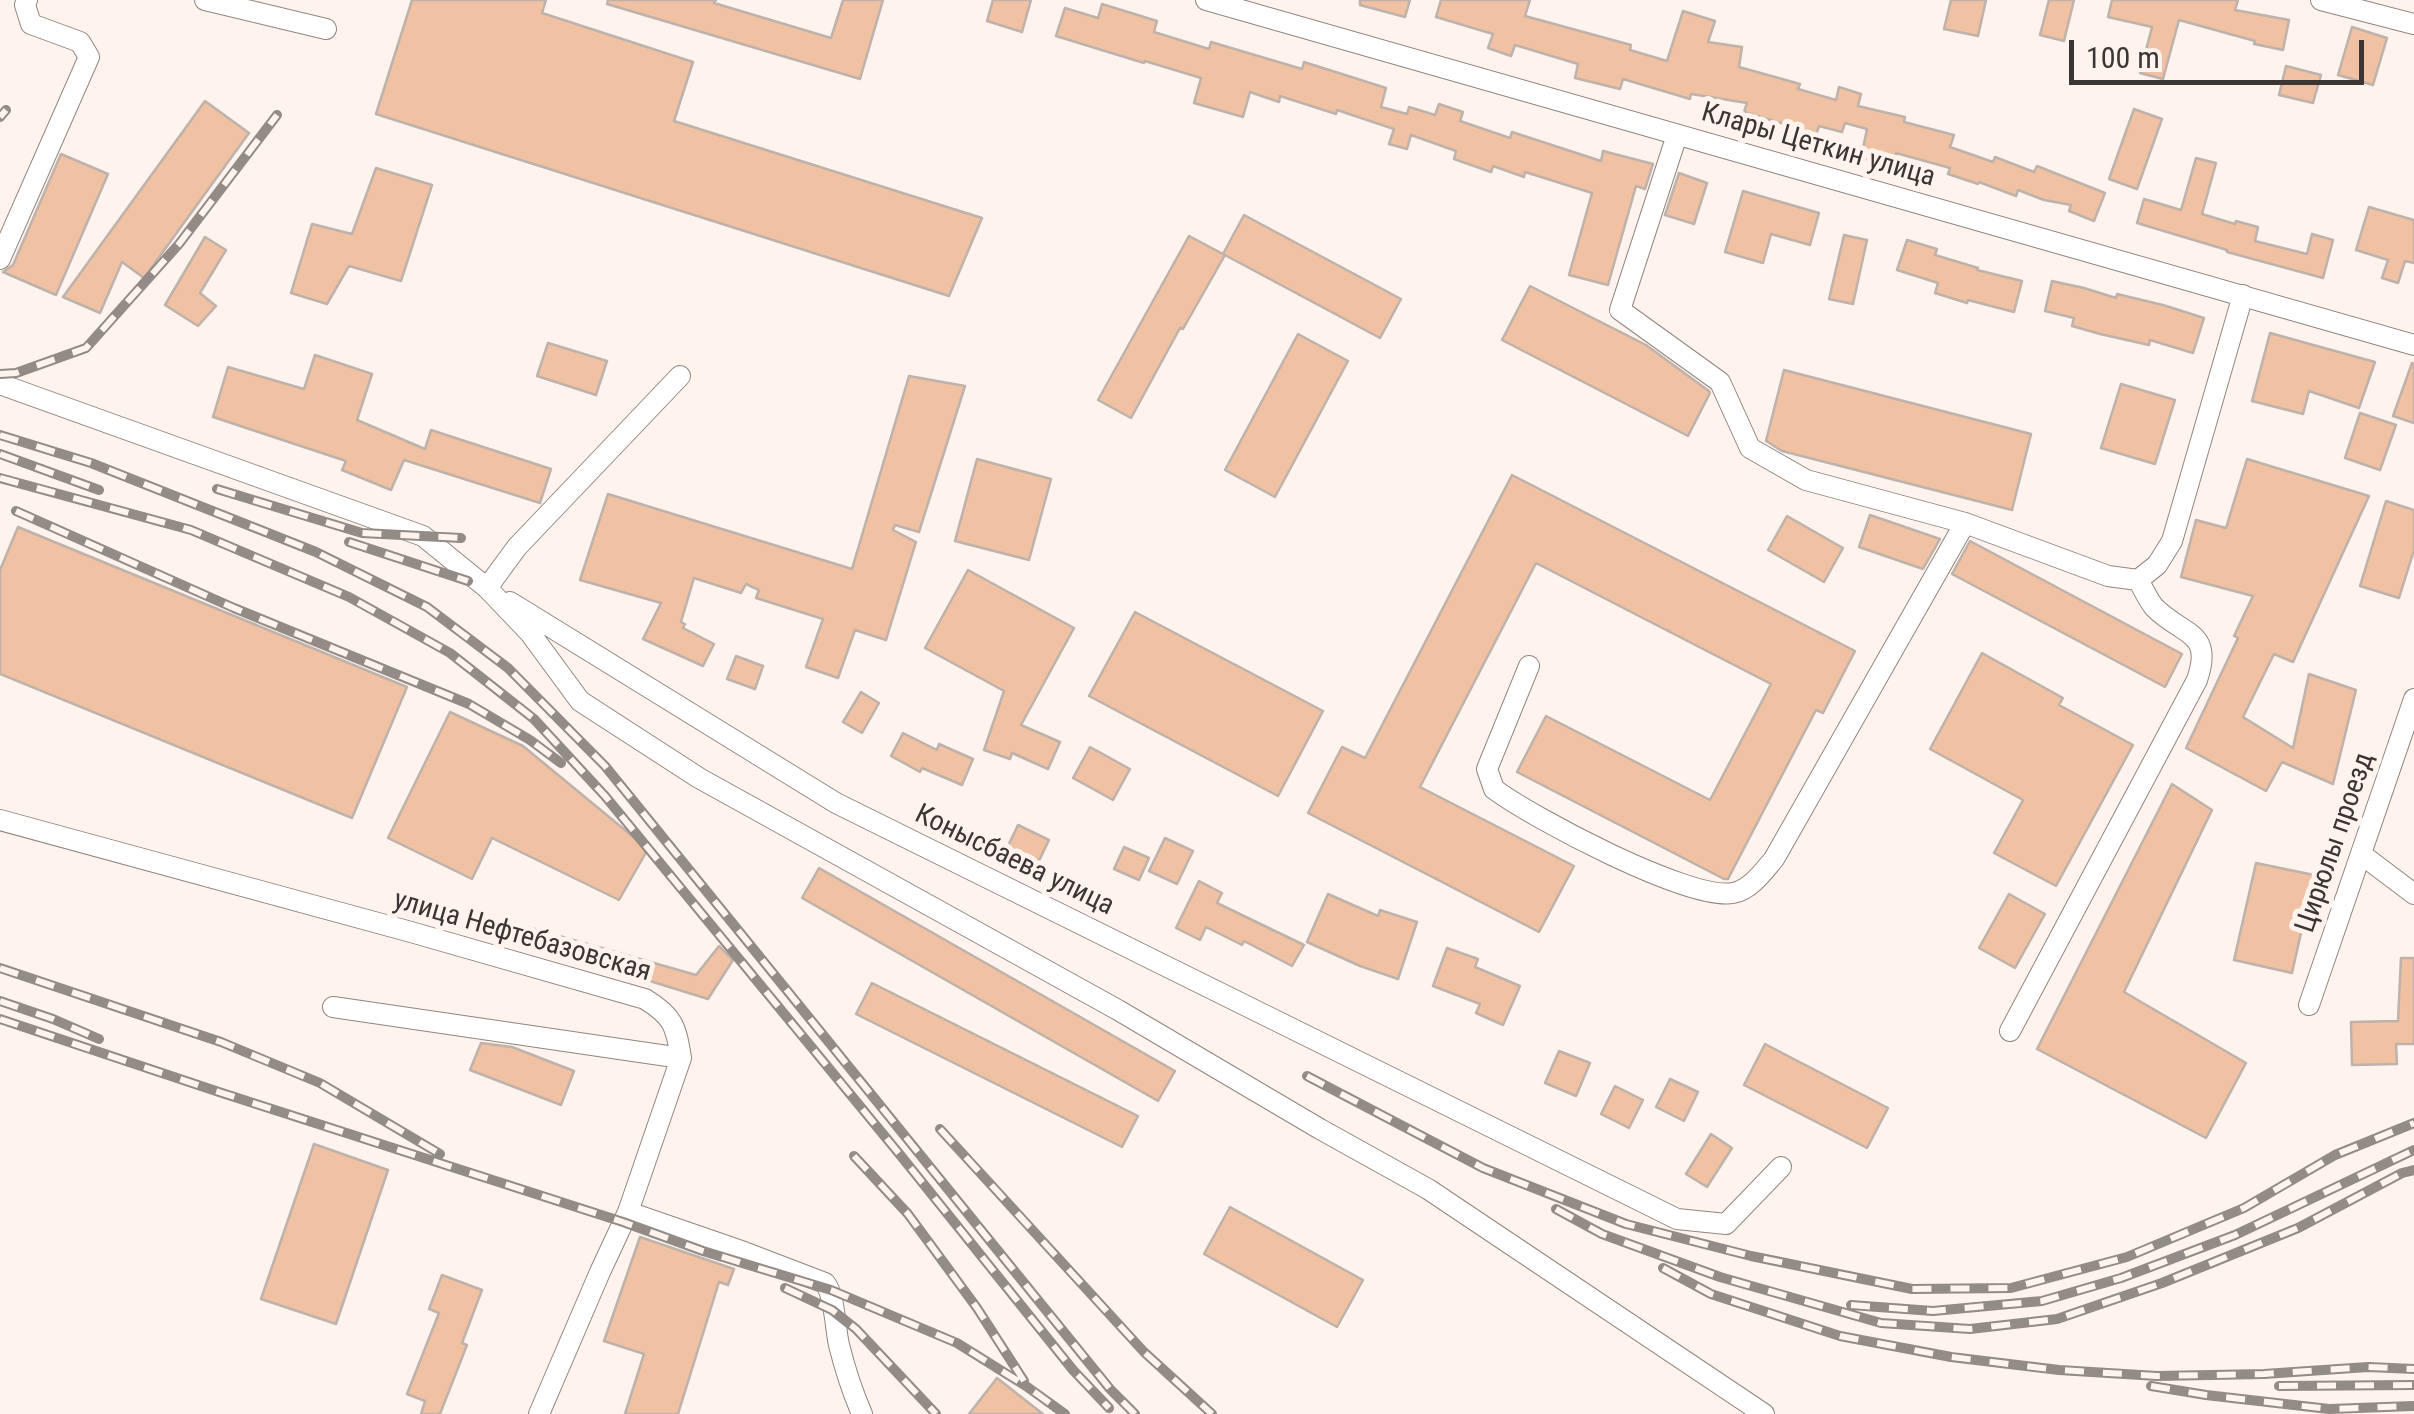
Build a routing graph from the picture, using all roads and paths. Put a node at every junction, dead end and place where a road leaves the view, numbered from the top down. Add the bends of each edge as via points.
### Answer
1 (26, 0) edge
2 (206, 0) edge
3 (1206, 0) edge
4 (2320, 0) edge
5 (2414, 24) edge
6 (326, 29) dead end
7 (1677, 135) junction
8 (0, 259) edge
9 (2243, 295) junction
10 (2414, 345) edge
11 (680, 376) dead end
12 (0, 384) edge
13 (1965, 523) junction
14 (2138, 580) junction
15 (487, 588) junction
16 (1529, 666) dead end
17 (2414, 700) edge
18 (0, 820) edge
19 (2361, 854) junction
20 (2414, 894) edge
21 (2310, 1004) dead end
22 (333, 1008) dead end
23 (2010, 1031) dead end
24 (681, 1058) junction
25 (1781, 1167) dead end
26 (628, 1212) junction
27 (539, 1414) edge
28 (862, 1414) edge
29 (1764, 1414) edge

1 - 8 street via 31,24 80,42 88,57
2 - 6 street
3 - 7 street, Клары Цеткин улица
4 - 5 street
7 - 9 street, Клары Цеткин улица
7 - 13 street via 1620,310 1720,382 1750,448 1806,480
9 - 10 street, Клары Цеткин улица
9 - 14 street via 2172,541 2158,565
11 - 15 street via 517,547
12 - 15 street via 423,536
13 - 14 street via 2108,576
13 - 16 street via 1774,859 1733,893 1704,891 1628,864 1494,789 1487,769
14 - 23 street via 2153,606 2199,642 2204,660
15 - 25 street, Конысбаева улица via 836,803 1677,1219 1726,1224
15 - 29 street via 580,700 699,778 1428,1188
17 - 19 street, Цирюлы проезд
18 - 24 street, улица Нефтебазовская via 645,998 666,1011
19 - 20 street
19 - 21 street, Цирюлы проезд
22 - 24 street
24 - 26 street
26 - 27 street
26 - 28 street via 825,1283

